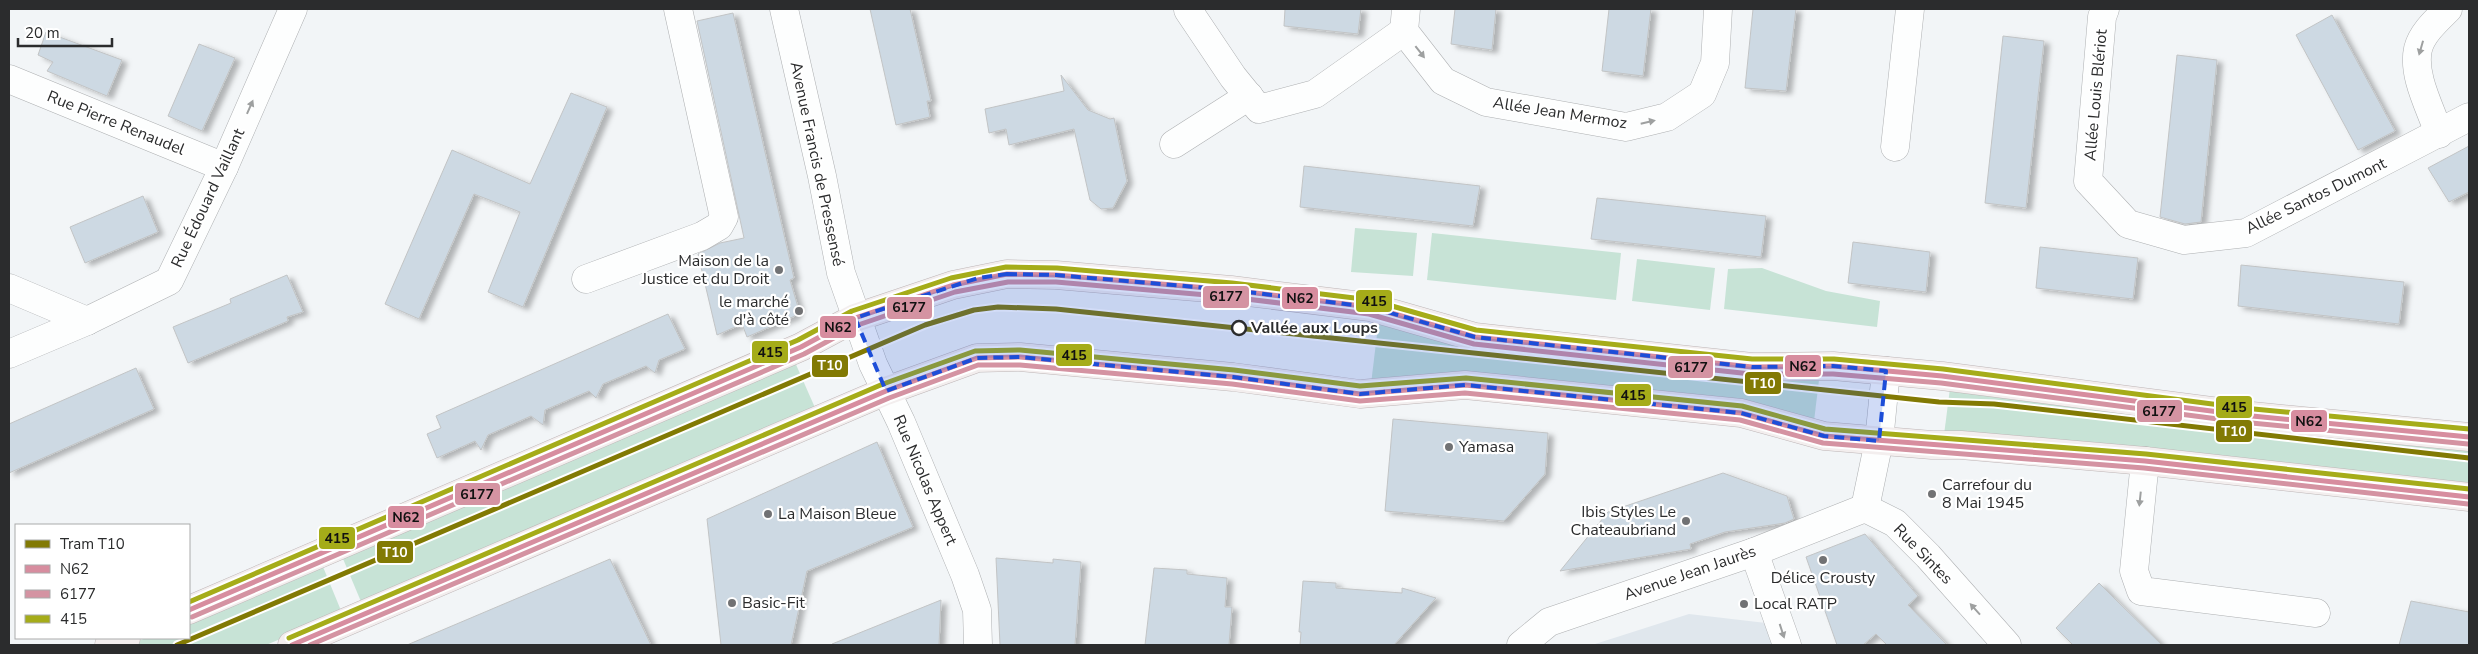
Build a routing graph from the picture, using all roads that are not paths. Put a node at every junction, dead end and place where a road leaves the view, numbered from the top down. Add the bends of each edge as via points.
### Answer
1 (293, 9) edge
2 (678, 9) edge
3 (784, 9) edge
4 (1718, 9) edge
5 (1910, 9) edge
6 (2105, 9) edge
7 (2448, 9) edge
8 (1188, 10) dead end
9 (1405, 20) edge
10 (9, 80) edge
11 (1249, 96) junction
12 (2469, 117) edge
13 (2439, 134) junction
14 (1174, 144) dead end
15 (1895, 147) dead end
16 (224, 167) junction
17 (2088, 181) joint
18 (586, 278) dead end
19 (9, 288) edge
20 (855, 318) junction
21 (87, 321) junction
22 (9, 354) edge
23 (1886, 371) junction
24 (886, 391) junction
25 (2469, 436) edge
26 (1879, 441) junction
27 (2144, 461) junction
28 (2469, 497) edge
29 (1865, 508) junction
30 (1754, 552) junction
31 (190, 610) edge
32 (2316, 613) dead end
33 (124, 639) edge
34 (109, 645) edge
35 (292, 645) edge
36 (978, 645) edge
37 (1521, 645) edge
38 (1787, 645) edge
39 (2007, 645) edge

16 -> 1 street, Rue Édouard Vaillant
2 - 18 street via 724,217 719,226 702,236
3 - 20 street, Avenue Francis de Pressensé via 841,273
9 -> 4 street, Allée Jean Mermoz via 1443,82 1486,102 1626,127 1667,117 1702,94 1715,62
5 - 15 street
6 - 17 street, Allée Louis Blériot
7 -> 13 street via 2430,26 2418,49 2418,75
8 - 11 street
9 - 11 street via 1315,94 1259,109
10 - 16 street, Rue Pierre Renaudel
11 - 14 street
12 - 13 street, Allée Santos Dumont
13 - 17 street, Allée Santos Dumont via 2246,233 2184,240 2128,224
16 - 21 street, Rue Édouard Vaillant via 169,281
19 - 21 street
20 - 23 main road via 978,278 1007,274 1056,275 1231,290 1370,307 1475,337 1752,366 1833,366
20 - 24 street, Rue Nicolas Appert
20 - 31 main road via 801,347
21 - 22 street, Rue Édouard Vaillant
23 - 25 main road via 2242,415
23 - 26 street
24 - 26 main road via 977,358 1020,357 1233,377 1360,394 1465,385 1741,413 1824,436
24 - 35 main road
24 - 36 street, Rue Nicolas Appert via 965,574 977,610
26 - 27 main road via 1961,444
26 - 29 street
27 - 28 main road
27 -> 32 street via 2134,571 2141,591
29 - 30 street, Avenue Jean Jaurès
39 -> 29 street, Rue Sintes via 1895,523
30 - 37 street, Avenue Jean Jaurès via 1549,622
30 -> 38 street
33 - 34 main road

